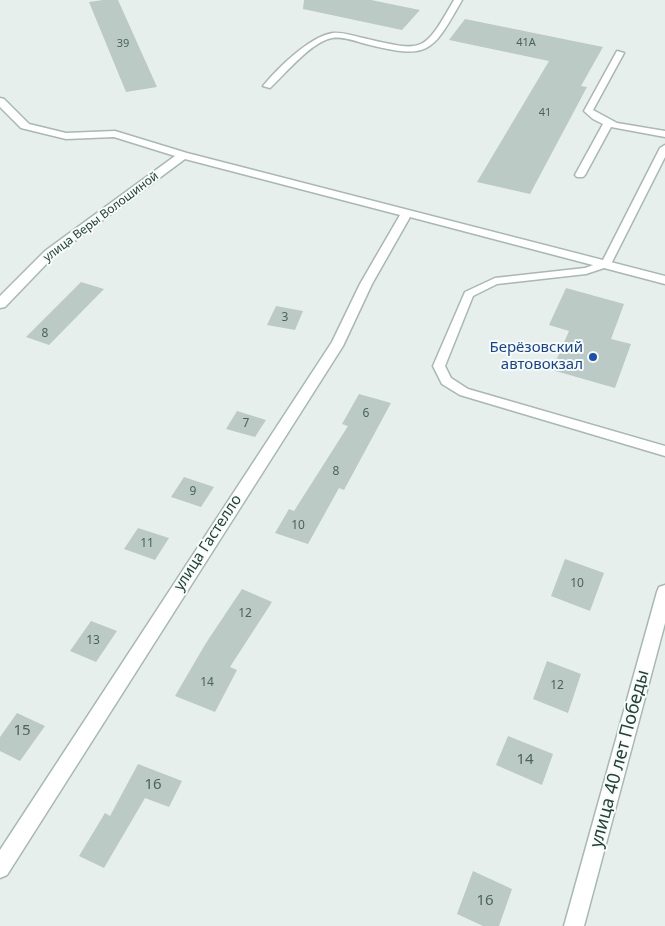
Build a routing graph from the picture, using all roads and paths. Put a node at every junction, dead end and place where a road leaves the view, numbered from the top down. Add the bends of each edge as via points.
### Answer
1 (458, 0) edge
2 (620, 53) dead end
3 (267, 86) dead end
4 (0, 101) edge
5 (608, 124) junction
6 (665, 134) edge
7 (665, 148) edge
8 (183, 154) junction
9 (580, 175) dead end
10 (407, 212) junction
11 (606, 264) junction
12 (665, 280) edge
13 (0, 304) edge
14 (665, 451) edge
15 (665, 592) edge
16 (0, 868) edge
17 (574, 926) edge

1 - 3 lane via 439,33 420,48 405,49 343,35 328,36
2 - 5 lane via 588,111
4 - 8 street via 25,126 66,136 115,134
5 - 6 lane
5 - 9 lane
7 - 11 lane
8 - 10 street
8 - 13 street, улица Веры Волошиной via 49,254
10 - 11 street
10 - 16 street, улица Гастелло via 366,284 338,343
11 - 12 street
11 - 14 lane via 586,271 495,281 469,294 439,366 446,381 464,392
15 - 17 street, улица 40 лет Победы

